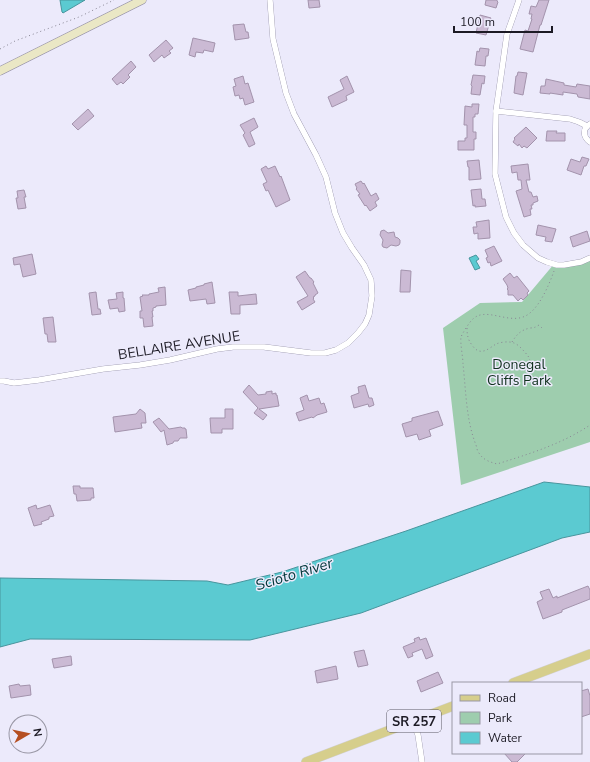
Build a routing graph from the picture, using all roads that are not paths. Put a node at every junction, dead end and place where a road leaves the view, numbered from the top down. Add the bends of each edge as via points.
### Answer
1 (142, 0) edge
2 (270, 0) edge
3 (519, 0) edge
4 (0, 71) edge
5 (496, 111) junction
6 (588, 125) edge
7 (590, 142) edge
8 (590, 258) edge
9 (0, 381) edge
10 (590, 654) edge
11 (516, 682) edge
12 (452, 706) edge
13 (413, 722) junction
14 (306, 762) edge
15 (422, 762) edge

1 - 4 main road
2 - 9 street, BELLAIRE AVENUE via 273,39 286,94 326,177 343,233 371,280 372,296 365,324 348,343 325,353 311,354 264,347 233,347 148,364 39,380 14,383
3 - 5 street via 507,34
5 - 6 street via 570,119
5 - 8 street via 495,174 506,217 514,233 528,250 547,262 559,265
6 - 7 street via 584,136
10 - 11 main road
12 - 13 main road, SR 257
13 - 14 main road, SR 257
13 - 15 street via 418,735

